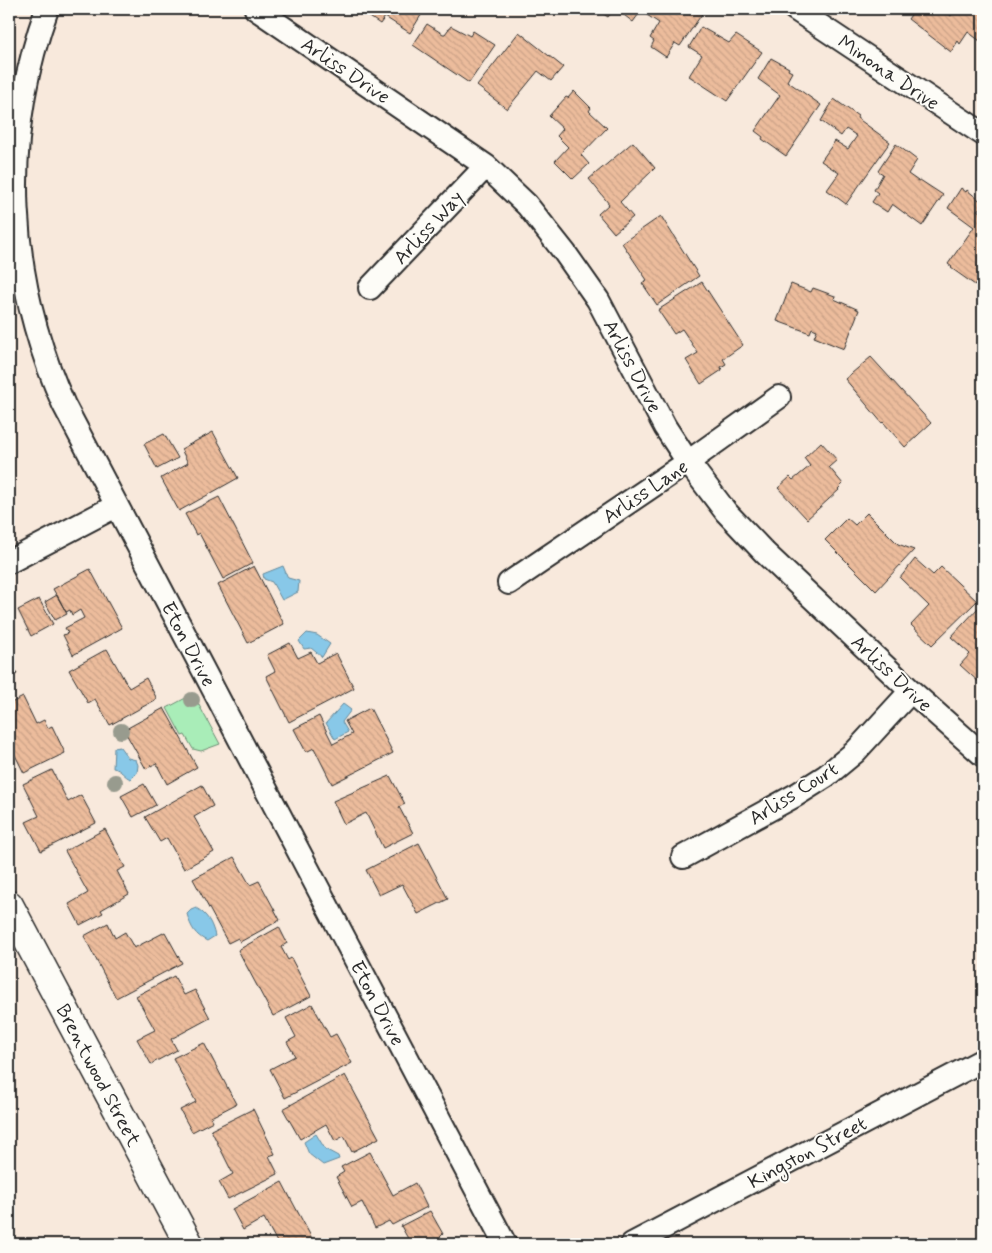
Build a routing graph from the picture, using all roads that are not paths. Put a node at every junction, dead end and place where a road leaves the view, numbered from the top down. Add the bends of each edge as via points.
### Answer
1 (47, 9) edge
2 (256, 9) edge
3 (795, 9) edge
4 (983, 134) edge
5 (486, 166) junction
6 (370, 288) dead end
7 (779, 397) dead end
8 (688, 462) junction
9 (116, 506) junction
10 (9, 562) edge
11 (509, 583) dead end
12 (911, 691) junction
13 (983, 756) edge
14 (683, 857) dead end
15 (9, 905) edge
16 (983, 1060) edge
17 (189, 1244) edge
18 (505, 1244) edge
19 (632, 1244) edge

1 - 9 street, Eton Drive via 22,92 16,145 16,239 32,318 51,377
2 - 5 street, Arliss Drive
3 - 4 street, Minona Drive
5 - 6 street, Arliss Way
5 - 8 street, Arliss Drive via 527,205 598,300 665,426
7 - 8 street, Arliss Lane
8 - 11 street, Arliss Lane
8 - 12 street, Arliss Drive via 726,512 765,553
9 - 10 street
9 - 18 street, Eton Drive
12 - 13 street, Arliss Drive
12 - 14 street, Arliss Court via 855,752 826,776
15 - 17 street, Brentwood Street
16 - 19 street, Kingston Street

